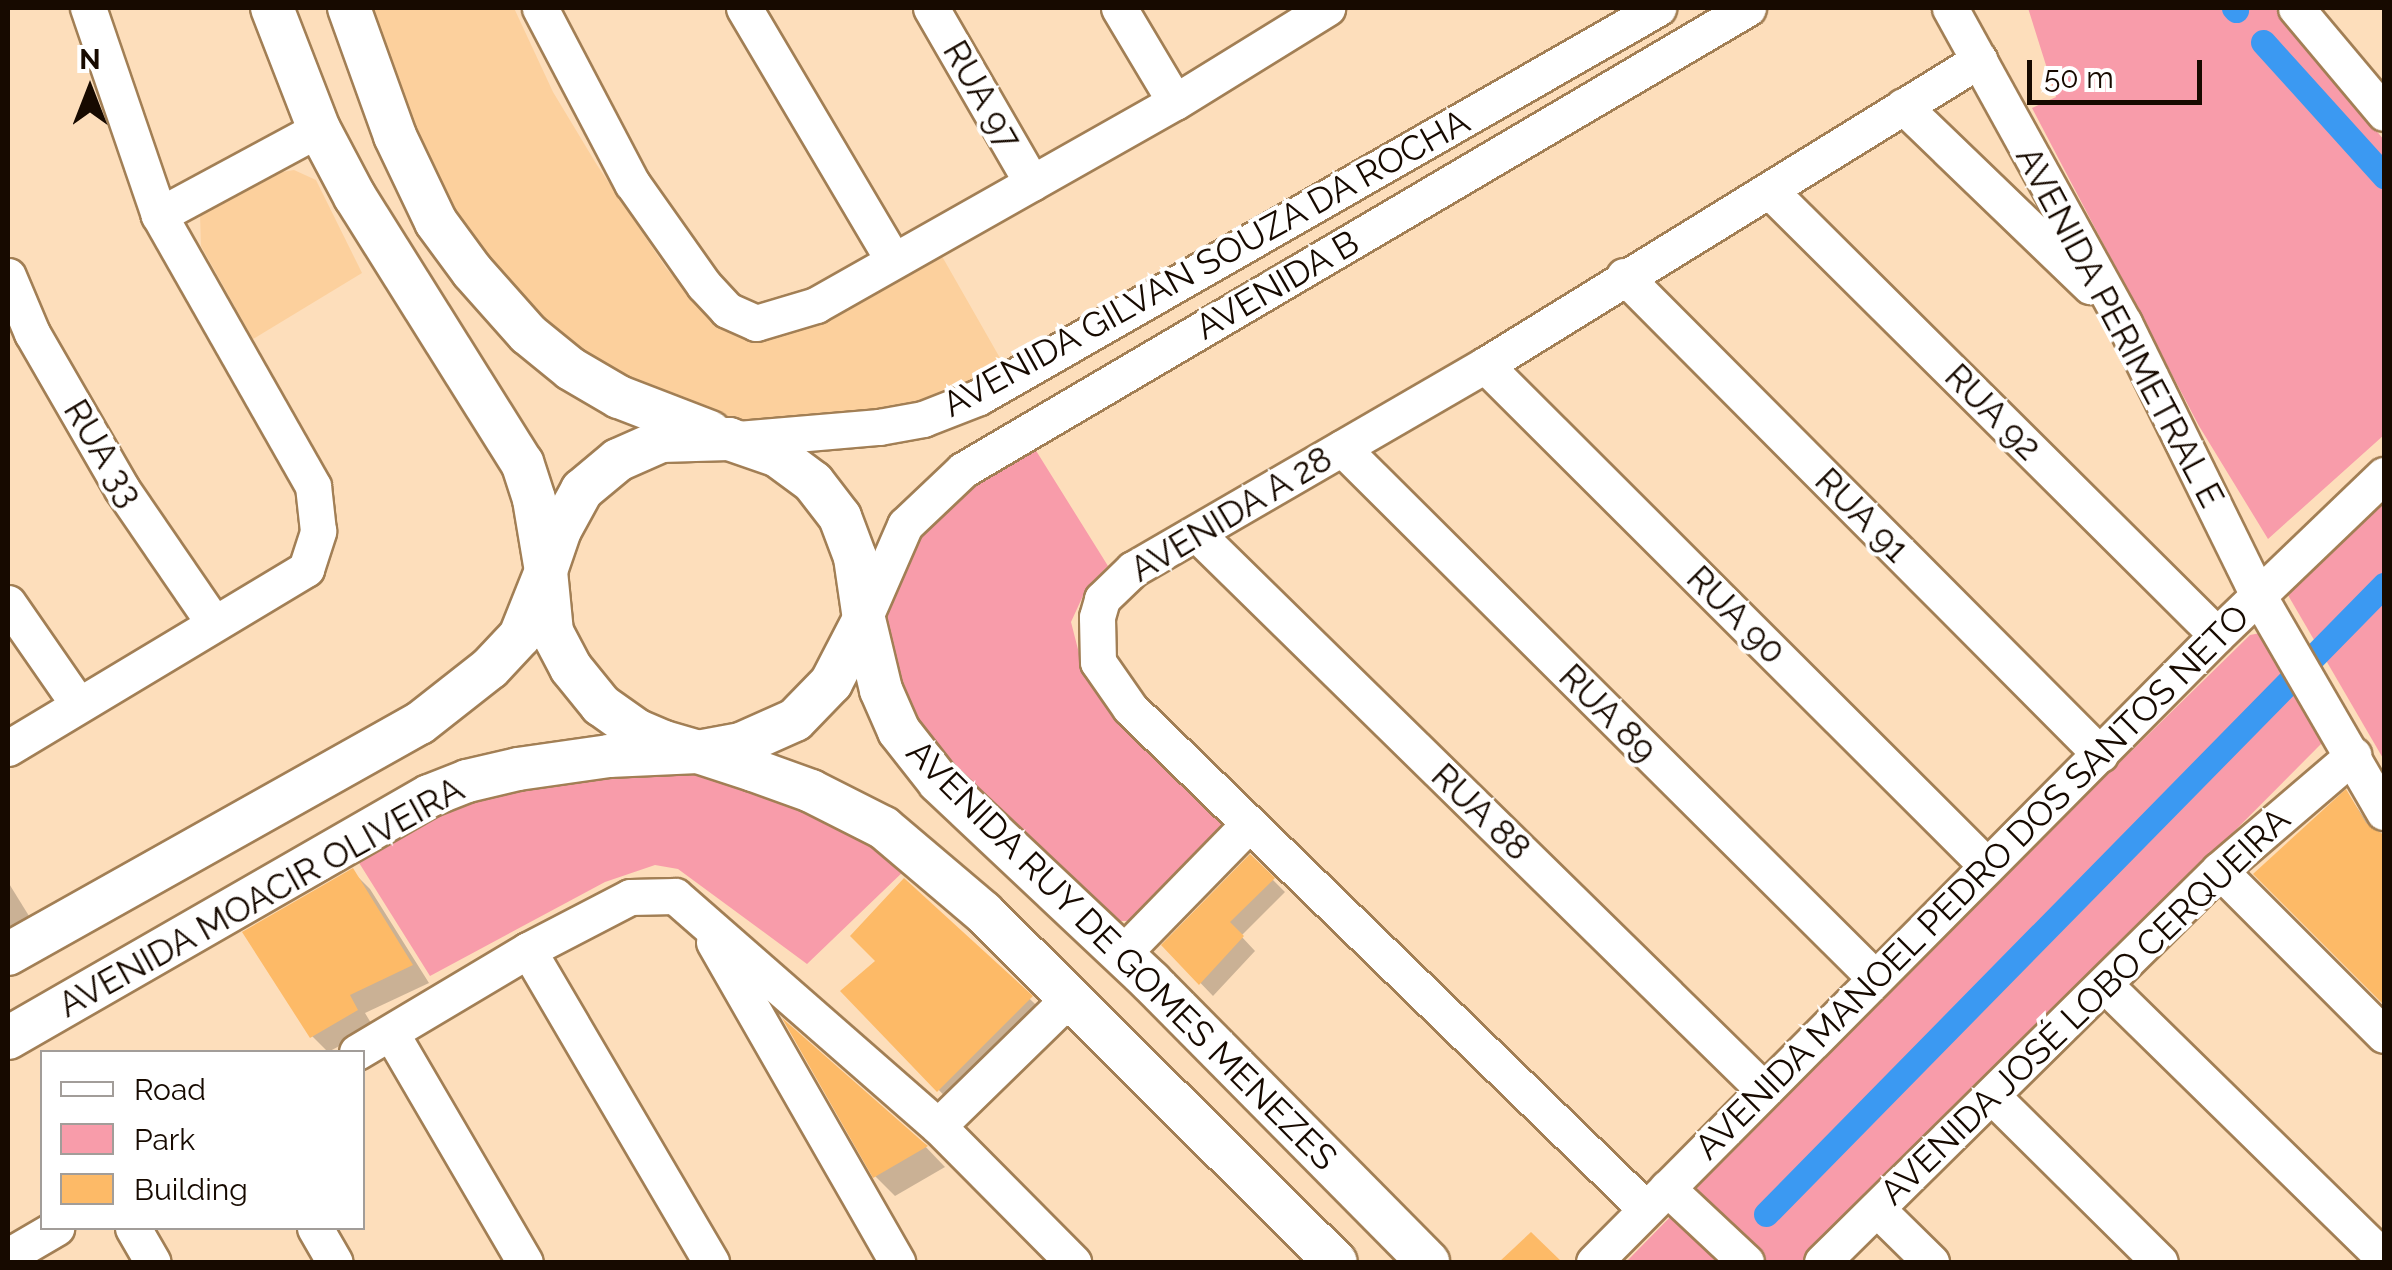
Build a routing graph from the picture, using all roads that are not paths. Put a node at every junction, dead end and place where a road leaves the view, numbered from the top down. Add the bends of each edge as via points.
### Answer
1 (88, 8) edge
2 (272, 8) edge
3 (349, 8) edge
4 (540, 8) edge
5 (744, 8) edge
6 (931, 8) edge
7 (1119, 8) edge
8 (1658, 8) edge
9 (1748, 8) edge
10 (1950, 8) edge
11 (2296, 8) edge
12 (1310, 12) edge
13 (1980, 60) junction
14 (1175, 102) junction
15 (1903, 106) junction
16 (2384, 113) edge
17 (319, 129) junction
18 (1032, 183) junction
19 (1769, 190) junction
20 (160, 215) junction
21 (892, 258) junction
22 (8, 276) edge
23 (1624, 276) junction
24 (2118, 312) junction
25 (1485, 365) junction
26 (729, 439) junction
27 (1342, 448) junction
28 (2384, 475) edge
29 (1198, 534) junction
30 (546, 571) junction
31 (2258, 595) junction
32 (8, 603) edge
33 (864, 619) junction
34 (213, 622) junction
35 (2217, 635) junction
36 (78, 704) junction
37 (8, 748) edge
38 (698, 752) junction
39 (2100, 754) junction
40 (2353, 755) junction
41 (2384, 812) edge
42 (1249, 824) junction
43 (1988, 866) junction
44 (2219, 870) junction
45 (698, 915) junction
46 (528, 950) junction
47 (8, 954) edge
48 (1122, 954) junction
49 (1874, 977) junction
50 (2106, 986) junction
51 (1069, 998) junction
52 (391, 1033) junction
53 (2384, 1035) edge
54 (8, 1038) edge
55 (361, 1050) edge
56 (1227, 1060) junction
57 (1764, 1090) junction
58 (1992, 1096) junction
59 (1178, 1106) junction
60 (938, 1126) junction
61 (1656, 1199) junction
62 (1877, 1208) junction
63 (53, 1230) edge
64 (133, 1230) edge
65 (315, 1230) edge
66 (8, 1256) edge
67 (2384, 1258) edge
68 (153, 1262) edge
69 (335, 1262) edge
70 (526, 1262) edge
71 (711, 1262) edge
72 (898, 1262) edge
73 (1073, 1262) edge
74 (1336, 1262) edge
75 (1428, 1262) edge
76 (1594, 1262) edge
77 (1746, 1262) edge
78 (1822, 1262) edge
79 (1931, 1262) edge
80 (2160, 1262) edge

1 - 20 street
2 - 17 main road
3 - 26 main road via 395,136 436,222 472,271 528,334 572,369 620,397
4 - 21 street via 632,183 727,310 756,323 788,316
5 - 21 street
6 - 18 street, RUA 97
7 - 14 street
8 - 26 street, AVENIDA GILVAN SOUZA DA ROCHA via 979,397 923,419 878,427
9 - 33 street, AVENIDA B via 963,470 905,526
10 - 13 street, AVENIDA PERIMETRAL E
11 - 16 street
12 - 14 street
13 - 15 street, AVENIDA A 28
13 - 24 street, AVENIDA PERIMETRAL E
14 - 18 street
15 - 19 street, AVENIDA A 28
15 - 24 street
17 - 20 street
17 - 30 main road via 522,463
18 - 21 street
19 - 23 street, AVENIDA A 28
19 - 35 street, RUA 92
20 - 34 street via 313,486 316,506 316,546 306,569
22 - 34 street, RUA 33 via 32,333 122,489
23 - 25 street, AVENIDA A 28
23 - 39 street, RUA 91
24 - 31 street, AVENIDA PERIMETRAL E
25 - 27 street, AVENIDA A 28
25 - 43 street, RUA 90
26 - 30 main road via 661,442 618,460 582,490
26 - 33 main road via 778,456 831,505 855,558
27 - 29 street, AVENIDA A 28
27 - 49 street, RUA 89
28 - 31 street
29 - 42 street, AVENIDA A 28 via 1114,584 1097,617 1098,662 1130,708
29 - 57 street, RUA 88
30 - 38 main road via 552,632 601,706 636,730
30 - 47 main road, AVENIDA MOACIR OLIVEIRA via 520,636 420,723
31 - 35 street, AVENIDA MANOEL PEDRO DOS SANTOS NETO
31 - 40 street, AVENIDA MANOEL PEDRO DOS SANTOS NETO
32 - 36 street
33 - 38 main road via 831,683 795,720 741,744
33 - 48 main road, AVENIDA RUY DE GOMES MENEZES via 881,690 900,731 939,782
34 - 36 street
35 - 39 street, AVENIDA MANOEL PEDRO DOS SANTOS NETO
36 - 37 street
38 - 51 main road, AVENIDA RUY DE GOMES MENEZES via 812,792 884,828 983,912
38 - 54 main road, AVENIDA MOACIR OLIVEIRA via 518,770 429,796
39 - 43 street, AVENIDA MANOEL PEDRO DOS SANTOS NETO
40 - 41 street, AVENIDA MANOEL PEDRO DOS SANTOS NETO
40 - 44 street, AVENIDA JOSÉ LOBO CERQUEIRA
42 - 48 street
42 - 61 street, AVENIDA A 28
43 - 49 street, AVENIDA MANOEL PEDRO DOS SANTOS NETO
44 - 50 street, AVENIDA JOSÉ LOBO CERQUEIRA
44 - 53 street
45 - 46 street via 675,896 646,894
45 - 60 street
45 - 72 street
46 - 52 street
46 - 71 street
48 - 56 main road, AVENIDA RUY DE GOMES MENEZES
49 - 57 street, AVENIDA MANOEL PEDRO DOS SANTOS NETO
50 - 58 street, AVENIDA JOSÉ LOBO CERQUEIRA
50 - 67 street
51 - 59 main road, AVENIDA RUY DE GOMES MENEZES
51 - 60 street
52 - 55 street
52 - 70 street
56 - 59 main road
56 - 75 main road, AVENIDA RUY DE GOMES MENEZES
57 - 61 street, AVENIDA MANOEL PEDRO DOS SANTOS NETO
58 - 62 street, AVENIDA JOSÉ LOBO CERQUEIRA
58 - 80 street
59 - 74 main road, AVENIDA RUY DE GOMES MENEZES
60 - 73 street
61 - 76 street, AVENIDA MANOEL PEDRO DOS SANTOS NETO
61 - 77 street, AVENIDA A 28
62 - 78 street, AVENIDA JOSÉ LOBO CERQUEIRA
62 - 79 street
63 - 66 street
64 - 68 street
65 - 69 street

